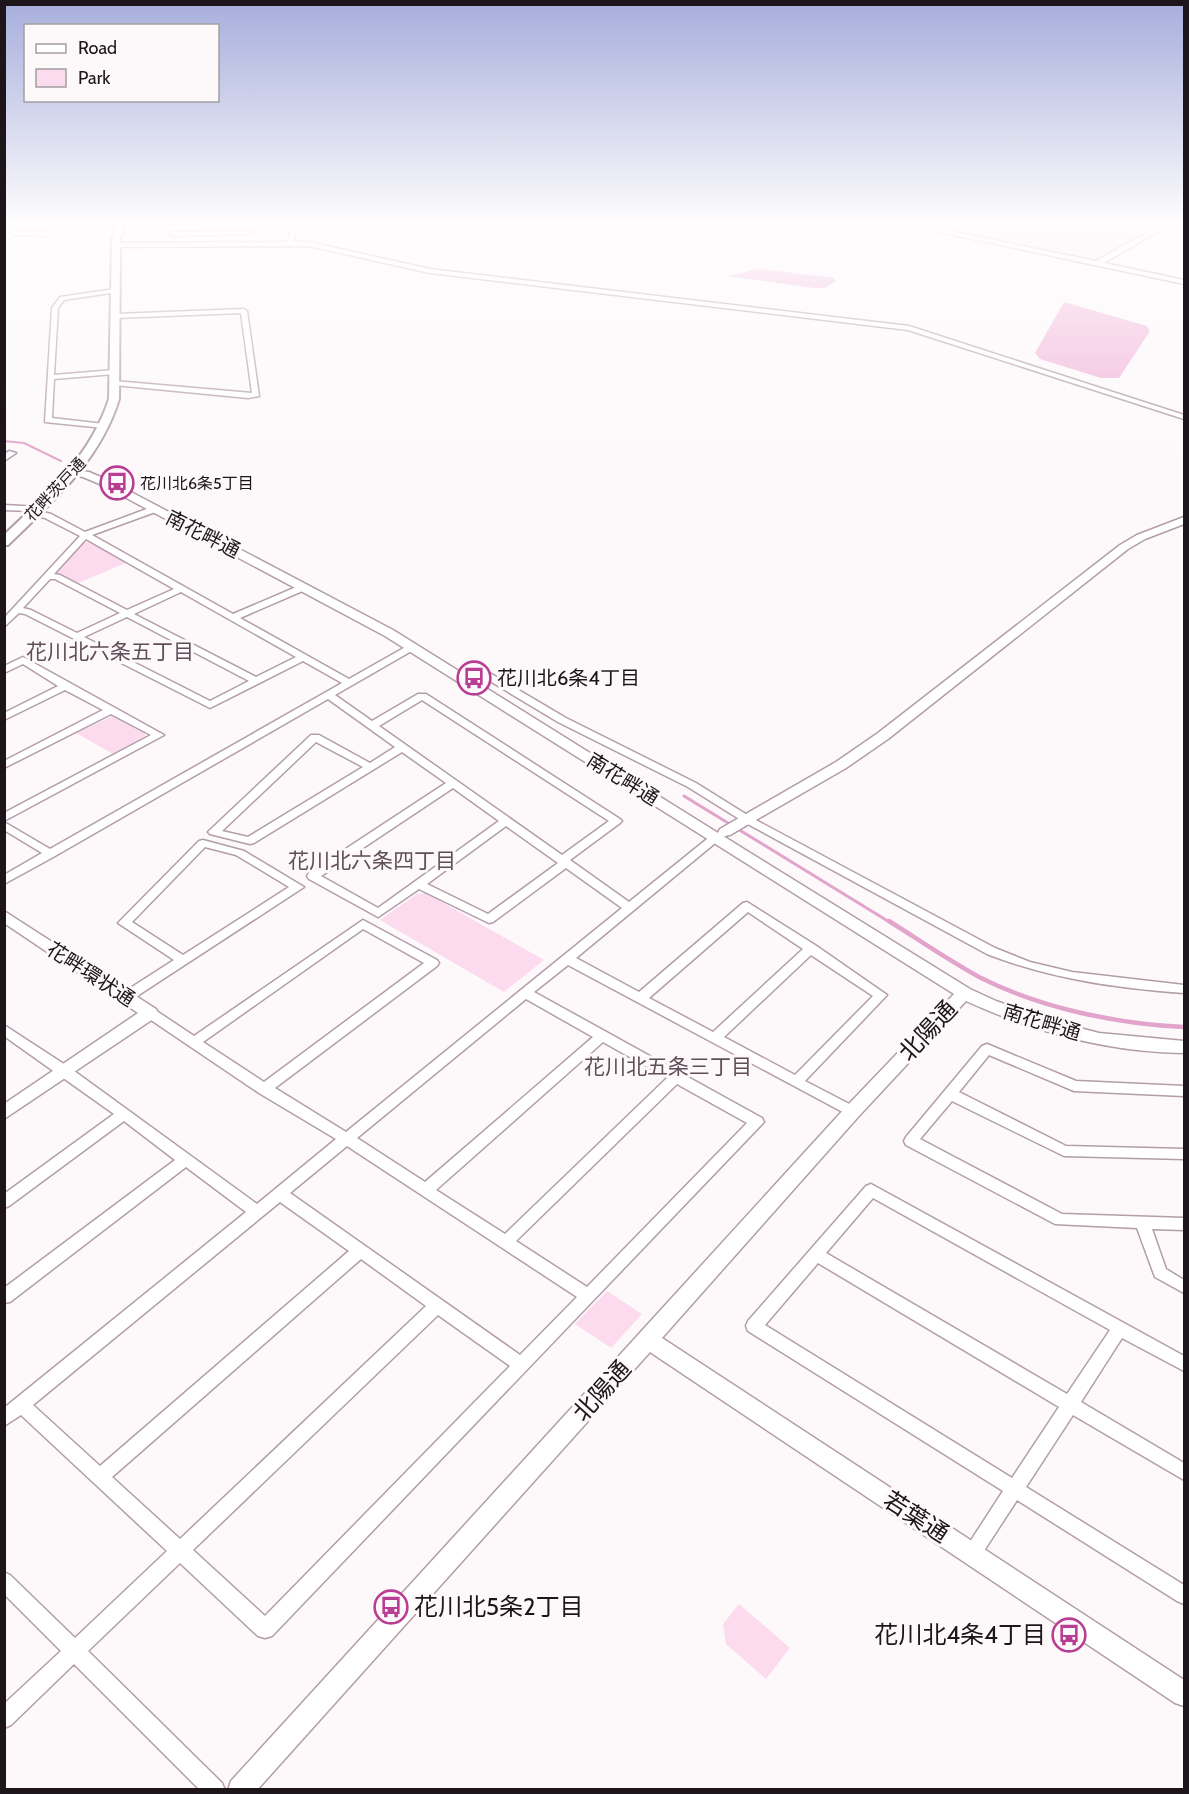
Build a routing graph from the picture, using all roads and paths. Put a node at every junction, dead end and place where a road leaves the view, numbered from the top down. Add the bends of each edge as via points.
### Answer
1 (57, 305) edge
2 (116, 305) edge
3 (713, 305) edge
4 (116, 316) junction
5 (50, 377) junction
6 (114, 377) junction
7 (1185, 417) edge
8 (104, 426) junction
9 (12, 453) dead end
10 (4, 459) edge
11 (72, 473) junction
12 (4, 507) edge
13 (155, 509) junction
14 (35, 511) junction
15 (1185, 520) edge
16 (85, 535) junction
17 (4, 542) edge
18 (47, 576) junction
19 (304, 587) junction
20 (181, 589) junction
21 (16, 610) junction
22 (129, 613) junction
23 (232, 618) junction
24 (4, 624) edge
25 (76, 637) junction
26 (412, 647) junction
27 (303, 657) junction
28 (4, 670) edge
29 (458, 676) junction
30 (256, 681) junction
31 (349, 683) junction
32 (65, 686) junction
33 (328, 695) junction
34 (111, 710) junction
35 (4, 717) edge
36 (372, 726) junction
37 (402, 748) junction
38 (4, 765) edge
39 (370, 767) junction
40 (453, 783) junction
41 (4, 818) edge
42 (506, 821) junction
43 (744, 822) junction
44 (4, 825) edge
45 (721, 835) junction
46 (51, 854) junction
47 (565, 862) junction
48 (4, 880) edge
49 (418, 884) junction
50 (630, 908) junction
51 (4, 916) edge
52 (811, 948) junction
53 (567, 959) junction
54 (183, 960) junction
55 (1185, 989) edge
56 (525, 993) junction
57 (964, 993) junction
58 (126, 997) junction
59 (641, 998) junction
60 (150, 1013) junction
61 (4, 1029) edge
62 (602, 1036) junction
63 (715, 1038) junction
64 (194, 1042) junction
65 (1185, 1047) edge
66 (66, 1071) junction
67 (676, 1077) junction
68 (796, 1082) junction
69 (264, 1089) junction
70 (1185, 1090) edge
71 (950, 1094) junction
72 (852, 1112) junction
73 (4, 1113) edge
74 (124, 1114) junction
75 (347, 1139) junction
76 (1185, 1154) edge
77 (185, 1160) junction
78 (426, 1190) junction
79 (280, 1194) junction
80 (4, 1202) edge
81 (257, 1212) junction
82 (1142, 1222) junction
83 (1185, 1224) edge
84 (506, 1242) junction
85 (360, 1251) junction
86 (816, 1254) junction
87 (1185, 1287) edge
88 (588, 1296) junction
89 (4, 1297) edge
90 (437, 1306) junction
91 (1120, 1328) junction
92 (648, 1340) junction
93 (1185, 1364) edge
94 (521, 1365) junction
95 (22, 1405) junction
96 (1070, 1405) junction
97 (4, 1419) edge
98 (1185, 1472) edge
99 (100, 1477) junction
100 (1015, 1488) junction
101 (180, 1551) junction
102 (972, 1554) junction
103 (4, 1581) edge
104 (1185, 1595) edge
105 (75, 1651) junction
106 (1185, 1694) edge
107 (4, 1718) edge
108 (215, 1790) edge
109 (240, 1790) edge

1 - 5 street
2 - 4 main road, 花畔茨戸通
3 - 7 street via 909,328
4 - 6 main road, 花畔茨戸通
4 - 6 street via 244,311 255,394
5 - 6 street
5 - 8 street via 48,420
6 - 8 main road, 花畔茨戸通 via 110,416
8 - 11 main road, 花畔茨戸通
9 - 10 street
11 - 13 street, 南花畔通 via 85,474
11 - 14 main road, 花畔茨戸通
12 - 14 street
13 - 16 street
13 - 19 street, 南花畔通
14 - 16 street
14 - 17 main road, 花畔茨戸通
15 - 43 street via 1124,547 883,736
16 - 18 street
16 - 20 street
18 - 21 street
18 - 22 street
19 - 23 street
19 - 26 street, 南花畔通
20 - 22 street
20 - 23 street
21 - 24 street
21 - 25 street via 28,612
22 - 25 street
22 - 30 street
23 - 27 street
25 - 30 street via 210,705
26 - 29 street, 南花畔通
26 - 31 street
27 - 30 street
27 - 31 street
28 - 32 street via 23,660
29 - 43 street via 476,668 562,720 692,785
29 - 45 street, 南花畔通
31 - 33 street
32 - 34 street
32 - 35 street
33 - 36 street
33 - 46 street
34 - 38 street
34 - 41 street via 159,735
36 - 37 street
36 - 47 street via 422,696 616,821
37 - 39 street
37 - 40 street
39 - 39 street via 250,841 214,832 315,737
40 - 42 street
40 - 49 street via 314,876 378,913
42 - 47 street
42 - 49 street
43 - 45 street
43 - 55 street via 991,951 1072,976
44 - 46 street
45 - 50 street
45 - 57 street, 南花畔通
46 - 48 street
47 - 49 street via 489,919
47 - 50 street
50 - 53 street
51 - 58 street, 花畔環状通
52 - 59 street via 747,906
52 - 63 street
52 - 68 street via 881,995
53 - 56 street
53 - 59 street
54 - 54 street via 193,954 298,887 240,853 203,843 124,923
54 - 58 street
56 - 62 street
56 - 75 street
57 - 65 street, 南花畔通 via 1055,1029 1128,1043
57 - 72 street, 北陽通
58 - 60 street, 花畔環状通
59 - 63 street
60 - 64 street
60 - 66 street, 花畔環状通
61 - 66 street
62 - 67 street
62 - 78 street
63 - 68 street
64 - 69 street
64 - 69 street via 363,924 433,963
66 - 73 street, 花畔環状通
66 - 74 street
67 - 84 street
67 - 88 street via 757,1122
68 - 72 street
69 - 75 street
70 - 71 street via 1074,1086 987,1049
71 - 76 street via 1064,1151
71 - 82 street via 911,1141 1060,1220
72 - 92 street, 北陽通
74 - 77 street
74 - 80 street
75 - 78 street
75 - 79 street
77 - 81 street
77 - 89 street
78 - 84 street
79 - 81 street
79 - 85 street
81 - 95 street
82 - 83 street
82 - 87 street via 1160,1274
84 - 88 street
85 - 90 street
85 - 99 street
86 - 91 street via 871,1190
86 - 96 street
86 - 100 street via 754,1326
88 - 94 street
90 - 94 street
90 - 101 street
91 - 93 street
91 - 96 street
92 - 102 street, 若葉通
92 - 109 street, 北陽通
94 - 101 street via 265,1629
95 - 97 street
95 - 99 street
96 - 98 street
96 - 100 street
99 - 101 street
100 - 102 street
100 - 104 street
101 - 105 street
102 - 106 street, 若葉通
103 - 105 street
105 - 107 street
105 - 108 street

